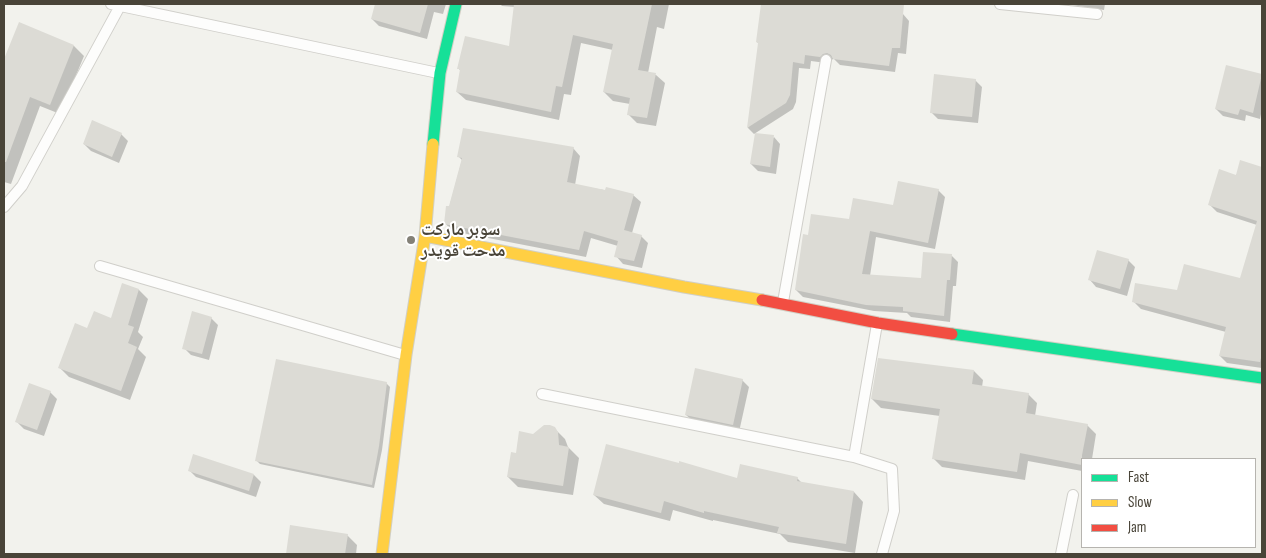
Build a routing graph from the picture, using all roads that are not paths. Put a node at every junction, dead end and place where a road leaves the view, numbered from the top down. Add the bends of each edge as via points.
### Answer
1 (456, 4) edge
2 (1000, 4) edge
3 (116, 5) edge
4 (1096, 14) dead end
5 (826, 60) dead end
6 (440, 73) junction
7 (4, 207) edge
8 (426, 236) junction
9 (100, 266) dead end
10 (783, 304) junction
11 (878, 323) junction
12 (406, 355) junction
13 (1262, 378) edge
14 (542, 394) dead end
15 (854, 457) junction
16 (1073, 494) dead end
17 (382, 554) edge
18 (882, 554) edge
19 (1061, 554) edge

1 - 6 street
2 - 4 lane
3 - 6 lane
3 - 7 lane via 22,186
5 - 10 lane
6 - 8 street
8 - 10 street
8 - 12 street
9 - 12 lane
10 - 11 street
11 - 13 street
11 - 15 lane
12 - 17 street
14 - 15 lane
15 - 18 lane via 892,469 894,510
16 - 19 lane

